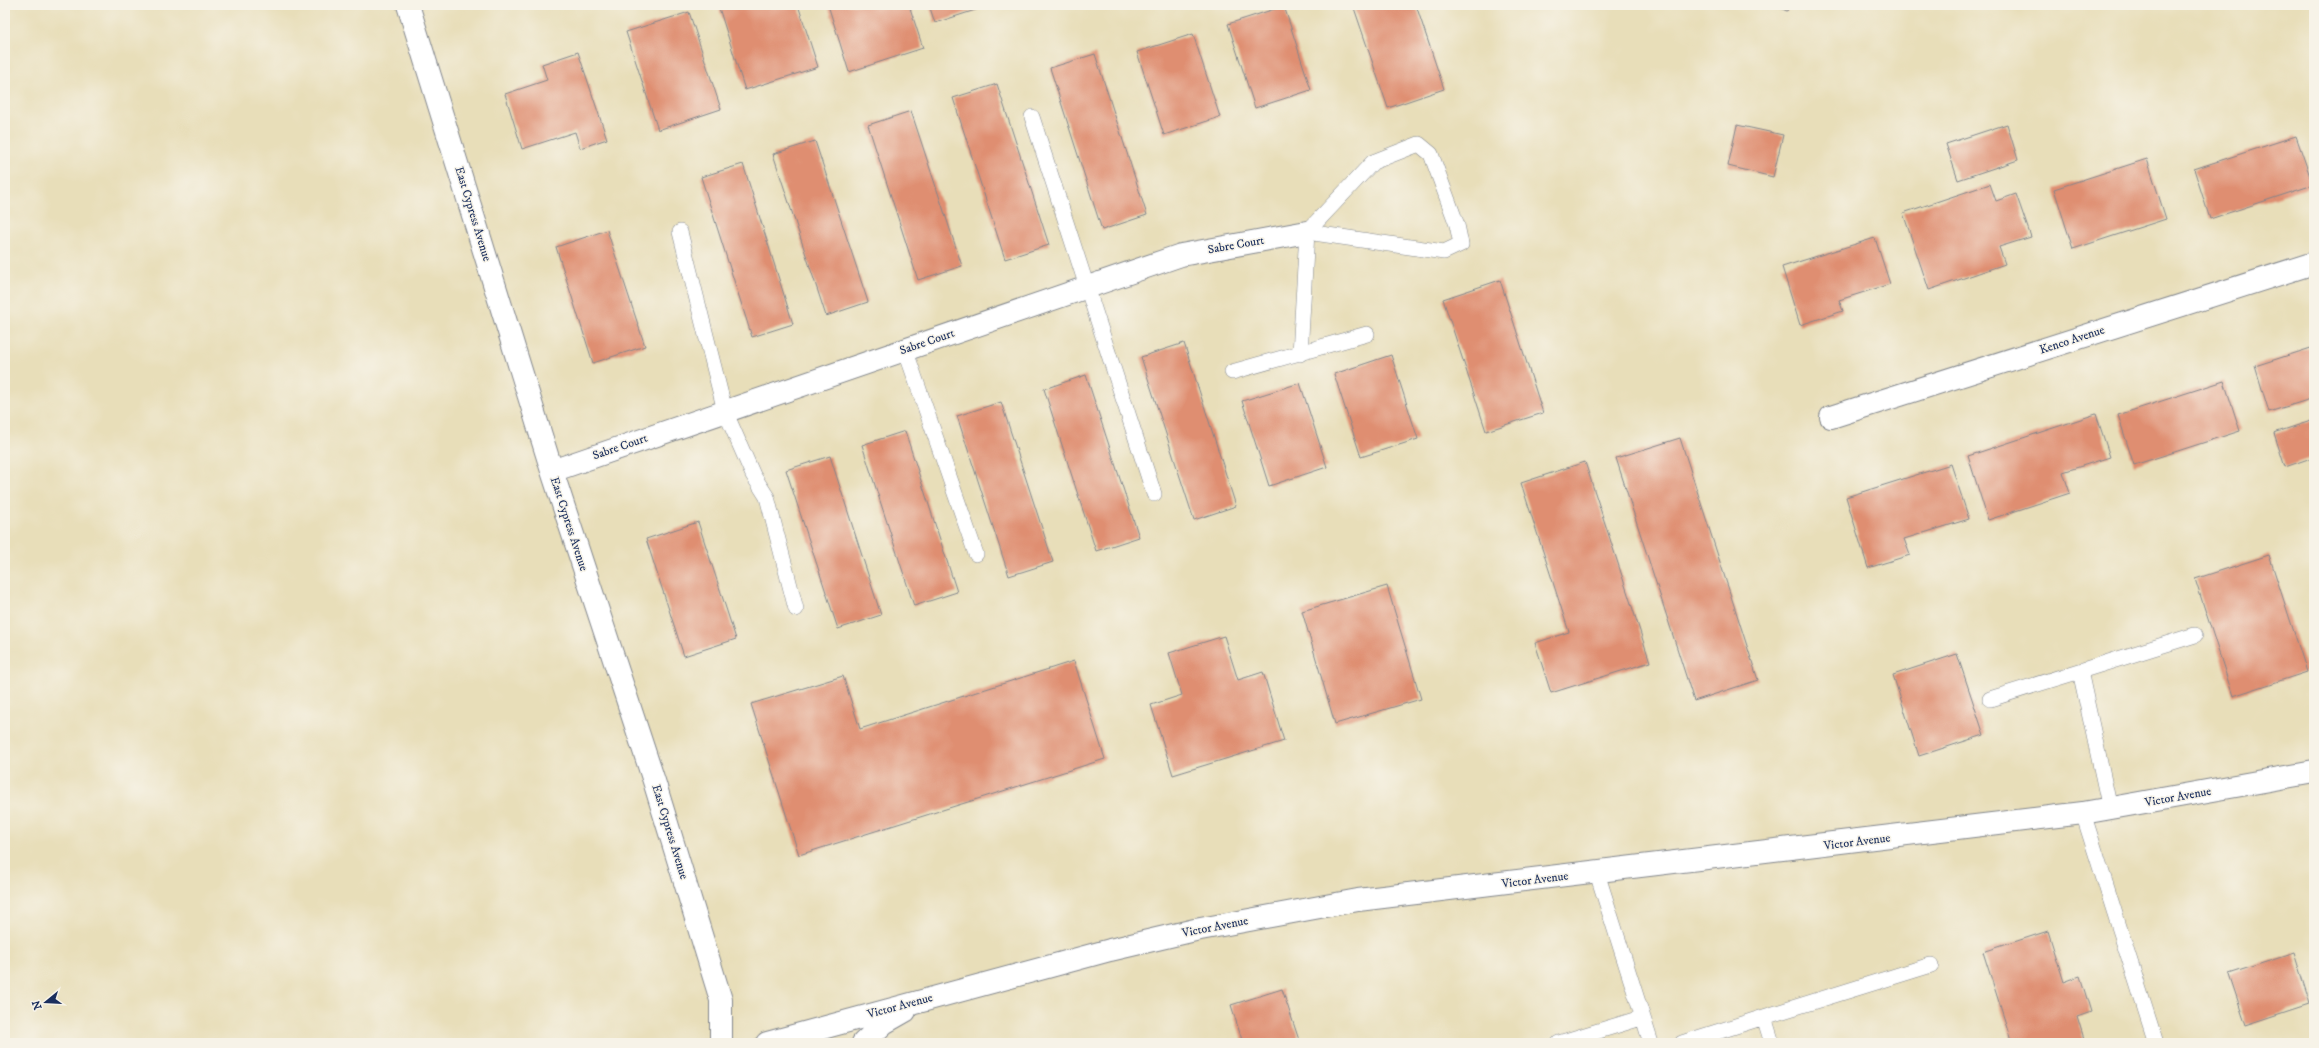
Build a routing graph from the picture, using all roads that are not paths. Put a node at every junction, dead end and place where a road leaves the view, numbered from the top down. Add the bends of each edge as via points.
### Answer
1 (413, 6) edge
2 (1032, 117) dead end
3 (680, 232) dead end
4 (1307, 232) junction
5 (2314, 263) edge
6 (1088, 287) junction
7 (1367, 334) dead end
8 (905, 349) junction
9 (1300, 354) junction
10 (1232, 372) dead end
11 (725, 411) junction
12 (1831, 417) dead end
13 (552, 471) junction
14 (1154, 494) dead end
15 (976, 554) dead end
16 (796, 609) dead end
17 (2195, 635) dead end
18 (2080, 672) junction
19 (1990, 699) dead end
20 (2314, 772) edge
21 (2110, 809) junction
22 (2083, 813) junction
23 (1597, 872) junction
24 (1931, 965) dead end
25 (926, 998) junction
26 (1764, 1017) junction
27 (1641, 1018) junction
28 (721, 1043) edge
29 (767, 1043) edge
30 (863, 1043) edge
31 (1559, 1043) edge
32 (1650, 1043) edge
33 (1682, 1043) edge
34 (1772, 1043) edge
35 (2156, 1043) edge

1 - 13 street, East Cypress Avenue
2 - 6 lane
3 - 11 lane
4 - 4 lane via 1444,252 1461,244 1457,225 1431,154 1419,144 1373,162
4 - 6 street, Sabre Court via 1181,255
4 - 9 lane
5 - 12 street, Kenco Avenue
6 - 8 street, Sabre Court
6 - 14 lane
7 - 9 lane
8 - 11 street, Sabre Court
8 - 15 lane
9 - 10 lane
11 - 13 street, Sabre Court
11 - 16 lane via 753,475 767,497
13 - 28 street, East Cypress Avenue via 654,781 721,1000
17 - 18 lane
18 - 19 lane
18 - 21 lane
20 - 21 street, Victor Avenue
21 - 22 street, Victor Avenue
22 - 23 street, Victor Avenue
22 - 35 lane
23 - 25 street, Victor Avenue via 1358,900 1195,930
23 - 27 lane
24 - 26 lane
25 - 29 street, Victor Avenue
25 - 30 street via 884,1023
26 - 33 lane
26 - 34 lane
27 - 31 lane
27 - 32 lane

